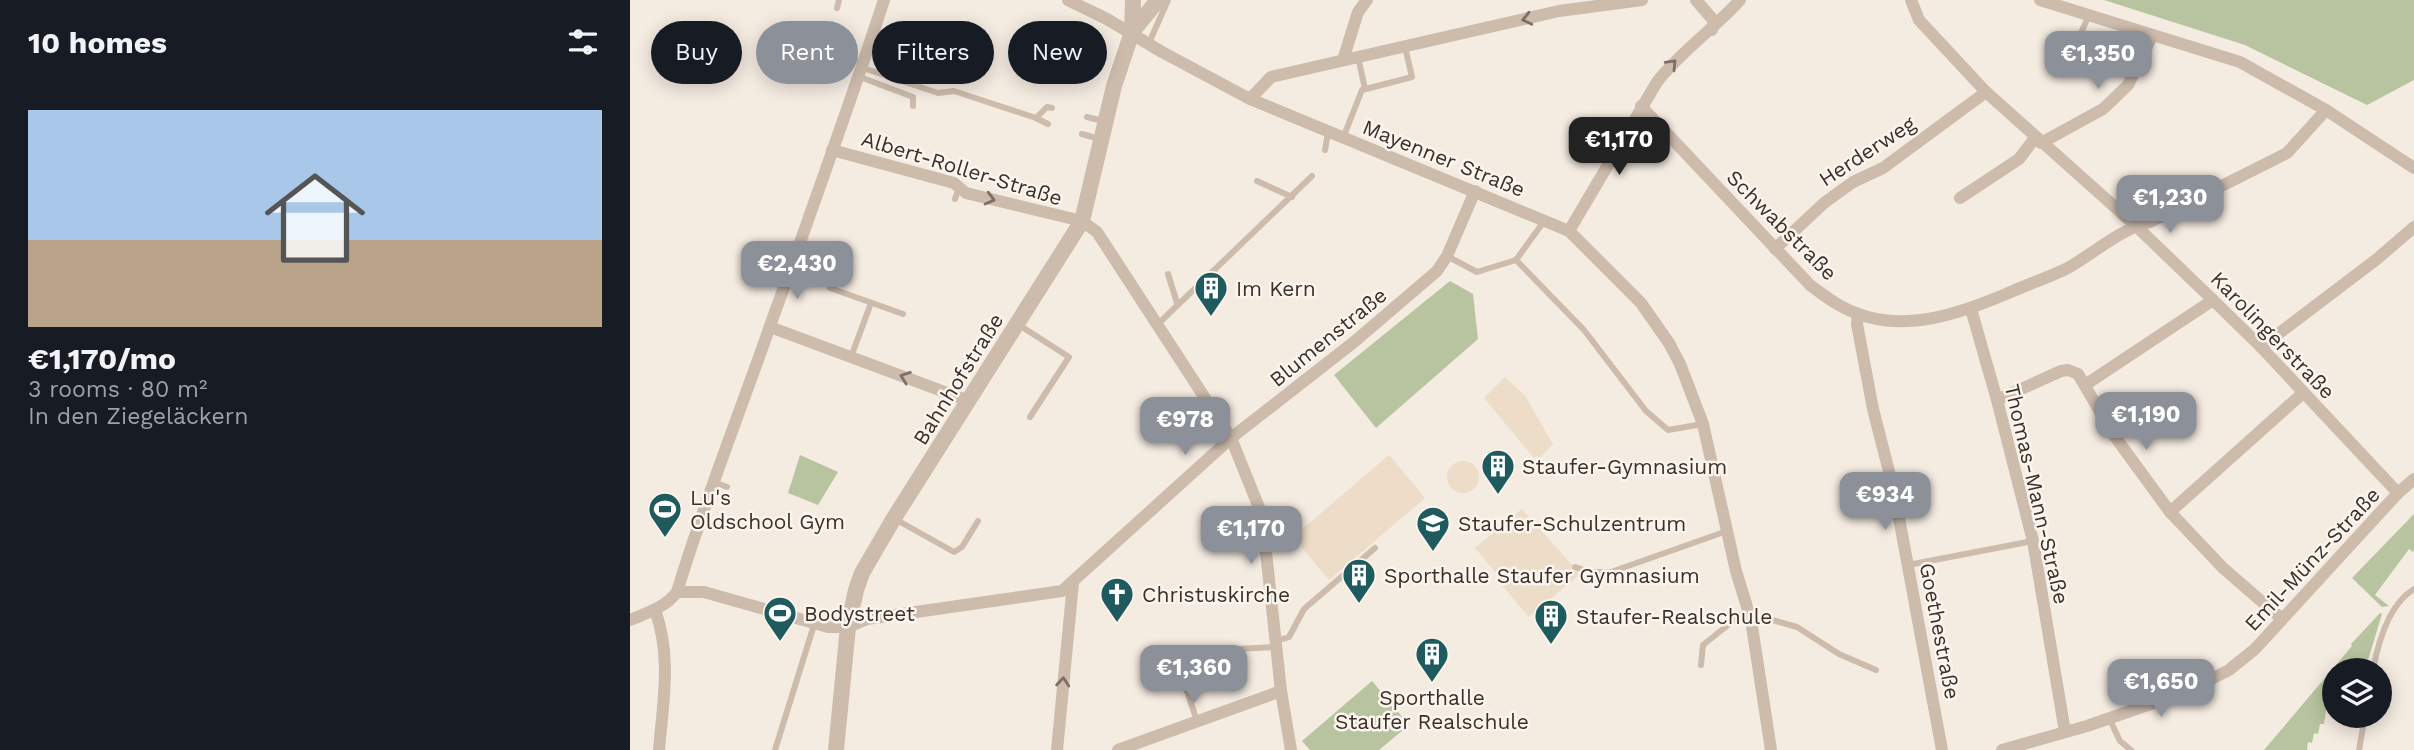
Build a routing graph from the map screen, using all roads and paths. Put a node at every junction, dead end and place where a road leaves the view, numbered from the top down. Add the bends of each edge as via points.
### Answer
1 (839, 0) edge
2 (884, 0) edge
3 (1068, 0) edge
4 (1133, 0) edge
5 (1158, 0) edge
6 (1168, 0) edge
7 (1367, 0) edge
8 (1642, 0) edge
9 (1696, 0) edge
10 (1740, 0) edge
11 (1911, 0) edge
12 (2040, 0) edge
13 (837, 8) dead end
14 (2088, 15) junction
15 (1712, 30) junction
16 (1132, 32) junction
17 (2152, 36) junction
18 (1149, 44) junction
19 (1404, 47) junction
20 (1358, 57) junction
21 (1343, 60) junction
22 (858, 67) edge
23 (862, 70) junction
24 (2056, 75) dead end
25 (1365, 89) junction
26 (1986, 92) junction
27 (1250, 99) junction
28 (913, 106) dead end
29 (1641, 106) junction
30 (1052, 108) dead end
31 (2326, 110) junction
32 (1087, 117) dead end
33 (1036, 118) junction
34 (1105, 122) junction
35 (1048, 124) dead end
36 (1328, 132) junction
37 (1082, 134) dead end
38 (1343, 138) junction
39 (1101, 139) junction
40 (2038, 140) junction
41 (832, 150) junction
42 (1325, 150) dead end
43 (2414, 168) edge
44 (1312, 176) dead end
45 (1257, 181) dead end
46 (1475, 191) junction
47 (1292, 197) junction
48 (1960, 198) dead end
49 (1545, 220) junction
50 (1082, 221) junction
51 (2135, 226) junction
52 (2414, 227) edge
53 (1569, 231) junction
54 (1775, 249) junction
55 (1447, 256) junction
56 (1516, 260) junction
57 (1168, 274) dead end
58 (830, 288) dead end
59 (2213, 300) junction
60 (871, 303) junction
61 (1177, 303) junction
62 (1971, 309) junction
63 (903, 314) dead end
64 (1858, 314) junction
65 (1017, 324) junction
66 (1158, 324) junction
67 (770, 327) junction
68 (2261, 347) junction
69 (851, 357) junction
70 (2085, 385) junction
71 (2303, 393) junction
72 (1997, 400) junction
73 (969, 401) junction
74 (1030, 417) dead end
75 (1703, 424) junction
76 (1231, 438) junction
77 (2414, 480) edge
78 (712, 481) junction
79 (727, 487) dead end
80 (2398, 493) junction
81 (2170, 512) junction
82 (894, 518) junction
83 (978, 521) dead end
84 (1727, 531) junction
85 (2033, 541) junction
86 (1376, 548) dead end
87 (1908, 565) junction
88 (1575, 567) dead end
89 (1073, 583) junction
90 (2414, 589) edge
91 (677, 592) junction
92 (655, 610) junction
93 (1750, 615) junction
94 (630, 620) edge
95 (2282, 620) junction
96 (814, 625) junction
97 (848, 627) junction
98 (1276, 644) junction
99 (1216, 654) dead end
100 (2375, 658) edge
101 (1701, 666) dead end
102 (1876, 670) dead end
103 (1185, 685) dead end
104 (1281, 691) junction
105 (2109, 718) junction
106 (1198, 721) junction
107 (2363, 728) edge
108 (2065, 732) junction
109 (659, 750) edge
110 (775, 750) edge
111 (836, 750) edge
112 (1057, 750) edge
113 (1118, 750) edge
114 (1291, 750) edge
115 (1771, 750) edge
116 (1942, 750) edge
117 (2002, 750) edge
118 (2131, 750) edge
119 (2359, 750) edge

1 - 13 lane
2 - 23 street
3 - 16 street, Mayenner Straße
4 - 16 street
5 - 16 street
6 - 18 lane
7 - 21 street via 1357,12
8 -> 19 street via 1559,12
9 - 15 street via 1714,21
10 - 15 street
11 - 26 street, Karolingerstraße via 1919,20
12 - 14 street
14 - 17 street
14 - 24 lane via 2070,58
29 -> 15 street via 1668,69
16 - 18 street, Mayenner Straße
16 - 34 street, Bahnhofstraße
17 - 31 street via 2240,62
17 - 40 street via 2128,85 2103,108
18 - 27 street, Mayenner Straße
19 - 20 street
19 - 25 lane via 1412,77
20 - 21 street
20 - 25 lane
21 - 27 street via 1271,77
22 - 23 lane
23 - 28 lane via 913,97
23 - 33 lane via 938,93 954,90
23 - 41 street
25 - 38 lane
26 - 40 street, Karolingerstraße
26 - 54 street, Herderweg via 1884,168 1853,182 1824,203
27 - 36 street, Mayenner Straße
29 - 53 street
29 - 54 street, Schwabstraße
30 - 33 lane
31 - 43 street
31 - 51 street, Schwabstraße via 2287,153
32 - 34 lane
33 - 35 lane
34 - 39 street, Bahnhofstraße
36 - 38 street, Mayenner Straße
36 - 42 lane
37 - 39 lane
38 - 46 street, Mayenner Straße
39 - 50 street, Bahnhofstraße
40 - 48 street via 2019,159
40 - 51 street, Karolingerstraße
41 -> 50 street, Albert-Roller-Straße via 954,183 957,193
41 - 67 street
44 - 47 lane
45 - 47 lane
46 - 49 street, Mayenner Straße
46 - 55 street, Blumenstraße
47 - 61 lane
49 - 53 street, Mayenner Straße
49 - 56 lane
50 - 65 street, Bahnhofstraße
50 - 66 street via 1097,232
51 - 59 street, Karolingerstraße
51 - 62 street, Schwabstraße via 2065,269
52 - 68 street
53 - 75 street, Mayenner Straße via 1648,313 1680,364
54 - 64 street, Schwabstraße via 1810,285
55 - 56 lane via 1477,272
55 - 76 street, Blumenstraße via 1417,290
56 - 75 lane via 1584,330 1646,411 1668,430
57 - 61 lane
58 - 60 lane
59 - 68 street, Karolingerstraße
59 - 70 street
60 - 63 lane
60 - 69 lane
61 - 66 lane
62 - 64 street, Schwabstraße via 1905,320
62 - 72 street, Thomas-Mann-Straße
64 - 87 street, Goethestraße via 1873,409
65 - 73 street, Bahnhofstraße
65 - 74 lane via 1069,357
66 - 76 street
67 - 69 street
67 - 78 street
68 - 71 street, Karolingerstraße
73 -> 69 street
70 - 72 street via 2078,374 2068,370
70 - 81 street via 2120,444
71 - 80 street, Karolingerstraße
71 - 81 street
72 - 85 street, Thomas-Mann-Straße
73 - 82 street, Bahnhofstraße
75 - 84 street, Mayenner Straße
76 - 89 street, Blumenstraße
76 - 98 street via 1262,515
77 - 80 street, Emil-Münz-Straße
78 - 79 lane
78 - 91 street
80 - 95 street, Emil-Münz-Straße
81 - 95 street via 2223,568
82 - 83 lane via 954,552
82 - 97 street, Bahnhofstraße via 862,573
84 - 88 lane via 1611,572
84 - 93 street, Mayenner Straße
85 - 87 lane
85 - 108 street, Thomas-Mann-Straße
86 - 98 lane via 1304,609 1289,637
87 - 116 street, Goethestraße
89 - 97 street, Blumenstraße via 1062,591 867,619
112 -> 89 street
90 - 100 lane via 2393,611
91 - 92 street
91 - 96 street, Blumenstraße via 704,592
92 - 94 street
92 - 109 street via 663,630 666,665
93 - 101 lane via 1703,645
93 - 102 lane via 1797,626 1839,654
93 - 115 street, Mayenner Straße
95 - 105 street, Emil-Münz-Straße via 2229,670 2188,691
96 - 97 street, Blumenstraße
96 - 110 lane
97 - 111 street, Bahnhofstraße
98 - 99 lane
98 - 104 street
103 - 106 lane
104 - 106 street
104 - 114 street
105 - 108 street, Emil-Münz-Straße
105 - 118 lane via 2120,741
106 - 113 street
107 - 119 lane
108 - 117 street, Emil-Münz-Straße

